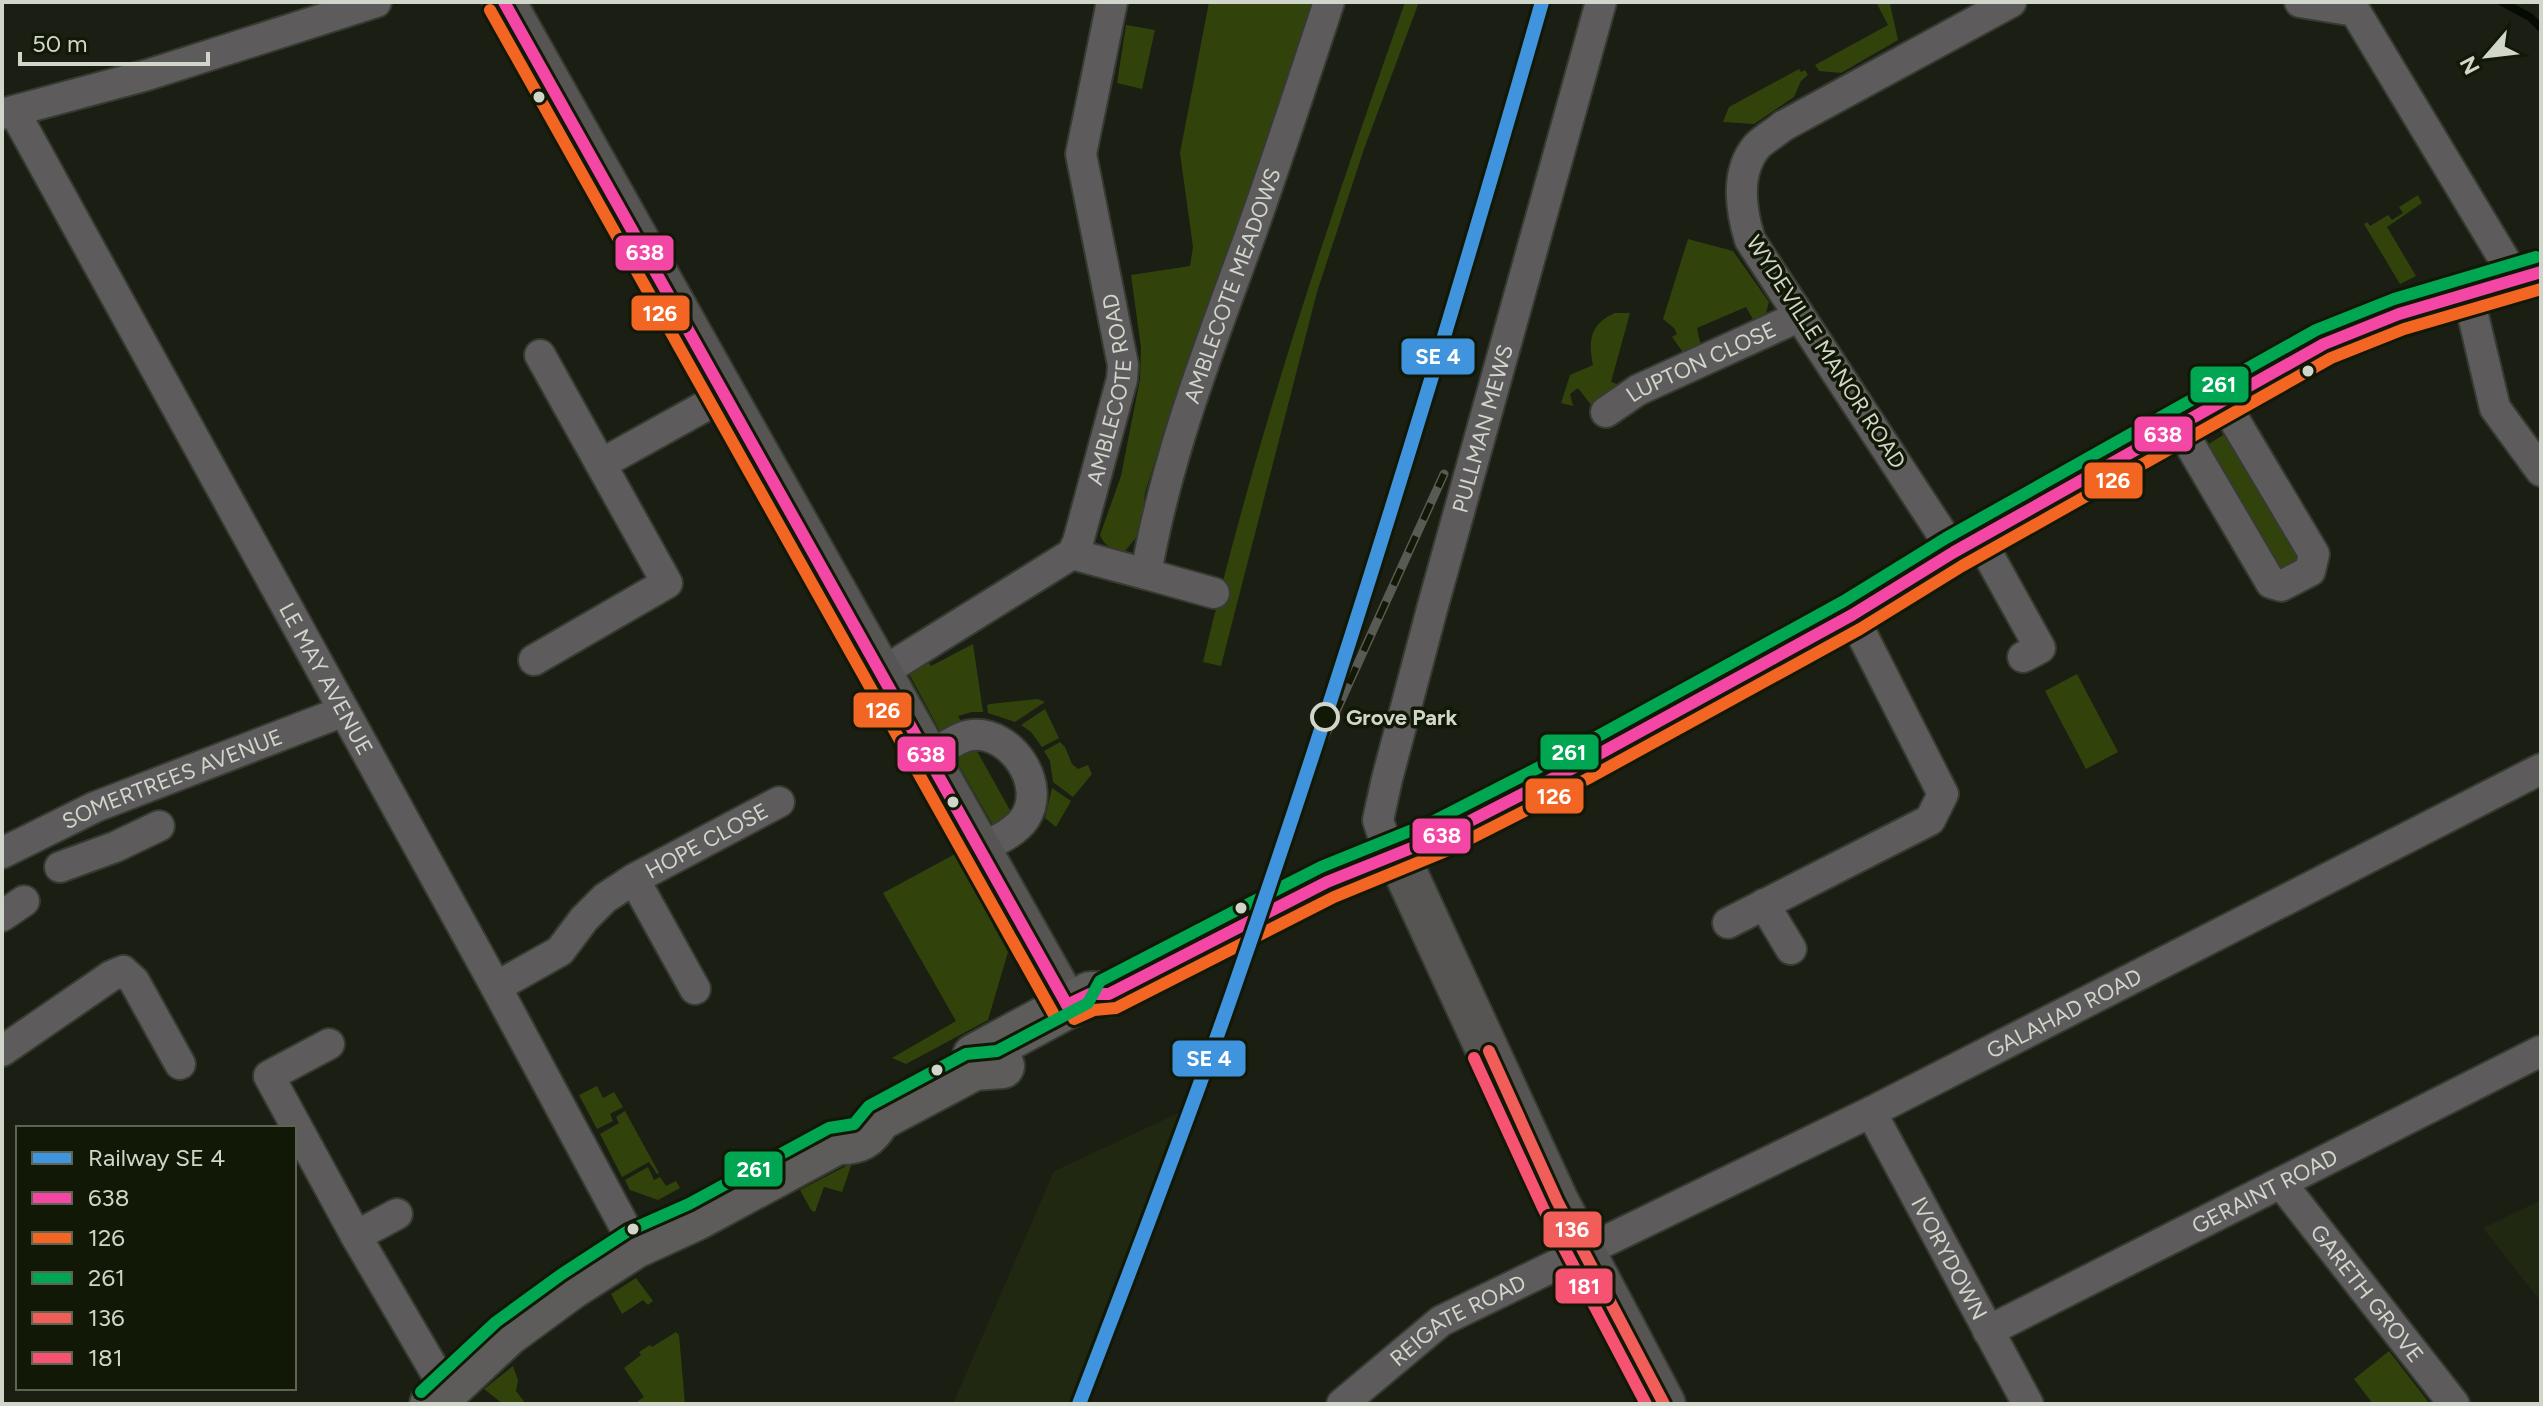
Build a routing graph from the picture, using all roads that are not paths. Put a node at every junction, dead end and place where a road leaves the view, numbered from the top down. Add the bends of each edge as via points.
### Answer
1 (376, 2) edge
2 (504, 2) edge
3 (1112, 2) edge
4 (1329, 2) edge
5 (1601, 2) edge
6 (2011, 2) edge
7 (2300, 2) edge
8 (8, 112) edge
9 (2529, 276) edge
10 (2468, 294) junction
11 (1798, 317) junction
12 (540, 355) dead end
13 (725, 395) junction
14 (2223, 401) junction
15 (1606, 412) dead end
16 (2179, 426) junction
17 (601, 464) junction
18 (2541, 471) edge
19 (1966, 545) junction
20 (1072, 554) junction
21 (1146, 574) junction
22 (1214, 593) dead end
23 (1852, 615) junction
24 (2041, 647) dead end
25 (534, 660) dead end
26 (881, 673) junction
27 (344, 711) junction
28 (928, 757) junction
29 (2541, 769) edge
30 (779, 802) dead end
31 (95, 807) junction
32 (159, 826) dead end
33 (115, 847) junction
34 (979, 849) junction
35 (2, 853) edge
36 (1394, 855) junction
37 (60, 867) dead end
38 (634, 879) junction
39 (1764, 904) junction
40 (1728, 923) dead end
41 (1791, 949) dead end
42 (496, 987) junction
43 (695, 989) dead end
44 (1065, 1020) junction
45 (5, 1041) edge
46 (329, 1044) dead end
47 (2541, 1051) edge
48 (180, 1064) dead end
49 (1871, 1112) junction
50 (2281, 1183) junction
51 (397, 1214) dead end
52 (356, 1236) junction
53 (635, 1246) junction
54 (1586, 1252) junction
55 (1988, 1331) junction
56 (439, 1397) edge
57 (1342, 1404) edge
58 (1664, 1404) edge
59 (2028, 1404) edge
60 (2454, 1404) edge

1 - 8 street via 147,75
2 - 13 main road
3 - 20 street, AMBLECOTE ROAD via 1081,154 1123,365 1086,518
4 - 21 street, AMBLECOTE MEADOWS via 1184,417
5 - 36 street, PULLMAN MEWS via 1387,779 1378,820
6 - 11 street, WYDEVILLE MANOR ROAD via 1830,99 1756,147 1741,190 1742,214 1750,240
7 - 9 street via 2355,11
8 - 27 street, LE MAY AVENUE
9 - 10 main road
10 - 14 main road via 2335,339
10 - 18 street via 2495,408
11 - 15 street, LUPTON CLOSE via 1638,390
11 - 19 street, WYDEVILLE MANOR ROAD
12 - 17 street
13 - 17 street
13 - 26 main road
14 - 16 main road
14 - 16 street via 2314,554 2310,571 2281,586 2271,583
16 - 19 main road
17 - 25 street via 667,583
19 - 23 main road
19 - 24 street, WYDEVILLE MANOR ROAD
20 - 21 street
20 - 26 street
21 - 22 street
23 - 36 main road via 1519,797
23 - 39 street via 1951,799 1930,820
26 - 28 main road
27 - 31 street, SOMERTREES AVENUE
27 - 42 street, LE MAY AVENUE
28 - 34 main road
28 - 34 street via 969,735 981,735 1005,745 1023,765 1032,793 1026,816
29 - 49 street, GALAHAD ROAD
30 - 38 street, HOPE CLOSE
31 - 33 street
31 - 35 street, SOMERTREES AVENUE
32 - 33 street
33 - 37 street
34 - 44 main road
36 - 44 main road via 1336,878 1109,994 1090,994
36 - 54 main road
38 - 42 street, HOPE CLOSE via 605,898 560,951
38 - 43 street, HOPE CLOSE
39 - 40 street
39 - 41 street
42 - 53 street, LE MAY AVENUE
44 - 53 main road via 1001,1067 974,1068 862,1132
45 - 48 street via 123,971 134,981
46 - 52 street via 269,1076
47 - 50 street, GERAINT ROAD
49 - 54 street, GALAHAD ROAD
49 - 55 street, IVORYDOWN
50 - 55 street, GERAINT ROAD
50 - 60 street, GARETH GROVE
51 - 52 street
52 - 56 street
53 - 56 main road via 542,1307
54 - 57 street, REIGATE ROAD via 1441,1321
54 - 58 main road
55 - 59 street, IVORYDOWN

